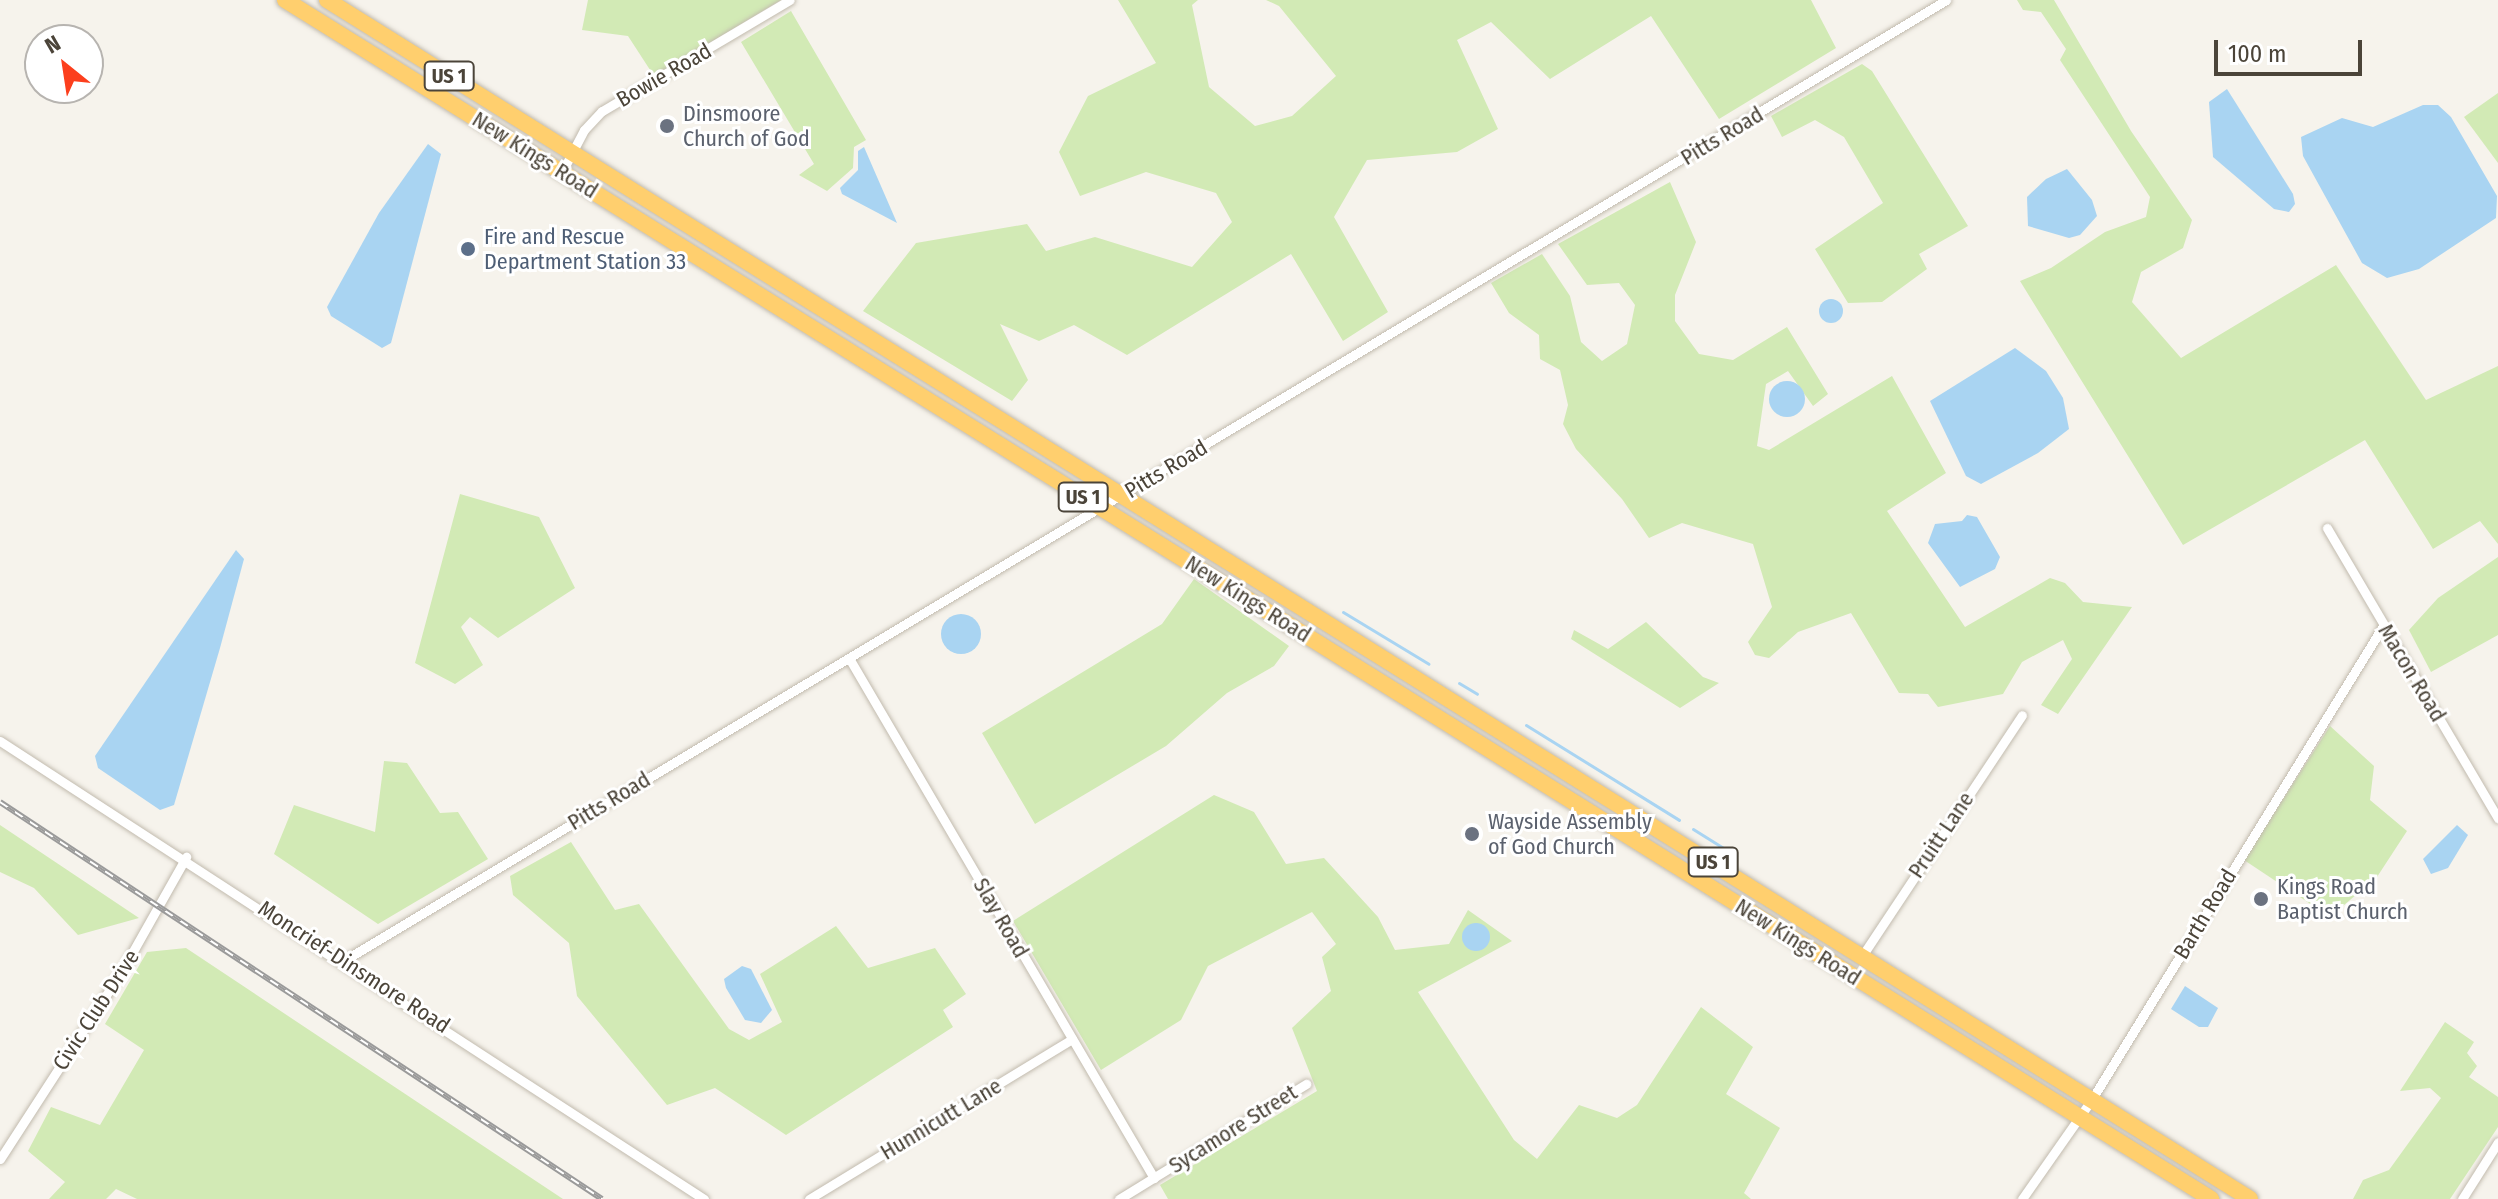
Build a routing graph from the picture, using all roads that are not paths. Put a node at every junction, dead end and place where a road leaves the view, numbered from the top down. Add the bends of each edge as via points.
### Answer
1 (285, 0) edge
2 (327, 0) edge
3 (790, 0) edge
4 (1946, 0) edge
5 (498, 107) junction
6 (490, 127) junction
7 (572, 153) junction
8 (562, 172) junction
9 (840, 320) junction
10 (829, 339) junction
11 (1123, 495) junction
12 (1101, 508) junction
13 (2327, 528) dead end
14 (2383, 626) junction
15 (849, 658) junction
16 (1441, 693) junction
17 (1430, 712) junction
18 (2022, 715) dead end
19 (0, 741) edge
20 (2498, 818) edge
21 (186, 857) junction
22 (1765, 895) junction
23 (1753, 914) junction
24 (1862, 956) junction
25 (343, 961) junction
26 (1072, 1039) junction
27 (1306, 1084) dead end
28 (2092, 1099) junction
29 (2076, 1115) junction
30 (2498, 1142) edge
31 (0, 1159) edge
32 (1154, 1178) junction
33 (704, 1199) edge
34 (809, 1199) edge
35 (1119, 1199) edge
36 (2022, 1199) edge
37 (2211, 1199) edge
38 (2250, 1199) edge
39 (2462, 1199) edge

1 - 6 highway, New Kings Road / US 1
2 - 5 highway, New Kings Road / US 1
3 - 7 street, Bowie Road via 602,111
4 - 11 street, Pitts Road
5 - 6 street
5 - 7 highway, New Kings Road / US 1
6 - 8 highway, New Kings Road / US 1
7 - 8 street, Bowie Road
7 - 9 highway, New Kings Road / US 1
8 - 10 highway, New Kings Road / US 1
9 - 10 street
9 - 11 highway, New Kings Road / US 1
10 - 12 highway, New Kings Road / US 1
11 - 12 street, Pitts Road
11 - 16 highway, New Kings Road / US 1
12 - 15 street, Pitts Road
12 - 17 highway, New Kings Road / US 1
13 - 14 street, Macon Road
14 - 20 street, Macon Road
14 - 28 street, Barth Road
15 - 25 street, Pitts Road
15 - 26 street, Slay Road
16 - 17 street
16 - 22 highway, New Kings Road / US 1
17 - 23 highway, New Kings Road / US 1
18 - 24 street, Pruitt Lane
19 - 21 street, Moncrief-Dinsmore Road
21 - 25 street, Moncrief-Dinsmore Road
21 - 31 street, Civic Club Drive via 123,969
22 - 23 street
22 - 24 highway, New Kings Road / US 1
23 - 29 highway, New Kings Road / US 1
24 - 28 highway, New Kings Road / US 1
25 - 33 street, Moncrief-Dinsmore Road
26 - 32 street, Slay Road
26 - 34 street, Hunnicutt Lane
27 - 32 street, Sycamore Street
28 - 29 street, Barth Road
28 - 38 highway, New Kings Road / US 1
29 - 36 street, Barth Road
29 - 37 highway, New Kings Road / US 1
30 - 39 street
32 - 35 street, Sycamore Street

